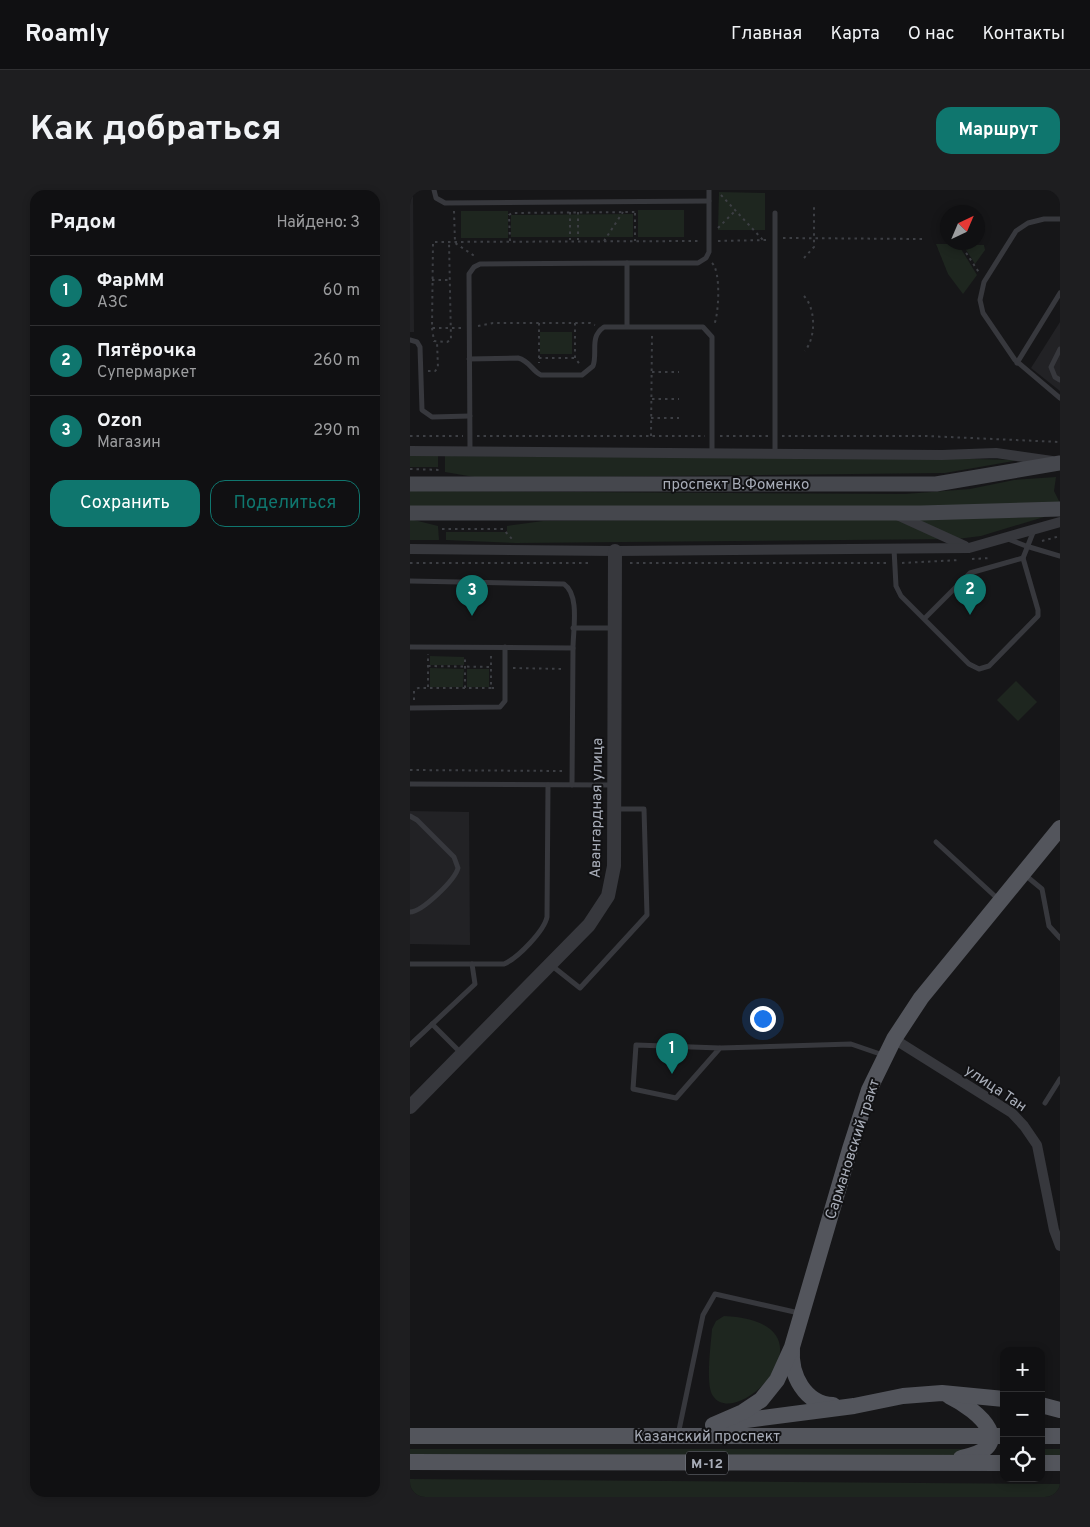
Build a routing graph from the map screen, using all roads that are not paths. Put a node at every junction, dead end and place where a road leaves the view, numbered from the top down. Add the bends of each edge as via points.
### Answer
1 (434, 190) edge
2 (708, 190) edge
3 (709, 201) junction
4 (775, 213) dead end
5 (1060, 219) edge
6 (627, 263) junction
7 (1060, 293) edge
8 (627, 326) junction
9 (410, 340) edge
10 (1060, 349) edge
11 (469, 359) junction
12 (1017, 362) junction
13 (1060, 380) edge
14 (1060, 398) edge
15 (470, 416) junction
16 (410, 451) edge
17 (470, 451) junction
18 (712, 452) junction
19 (776, 453) junction
20 (1060, 463) edge
21 (410, 484) edge
22 (1060, 509) edge
23 (894, 513) junction
24 (410, 514) edge
25 (1060, 522) edge
26 (1034, 529) junction
27 (1006, 538) junction
28 (1026, 546) junction
29 (894, 548) junction
30 (969, 548) junction
31 (410, 550) edge
32 (615, 551) junction
33 (1060, 556) edge
34 (1024, 558) junction
35 (410, 581) edge
36 (924, 619) junction
37 (573, 628) junction
38 (615, 628) junction
39 (410, 647) edge
40 (505, 648) junction
41 (573, 648) junction
42 (412, 708) edge
43 (410, 784) edge
44 (548, 785) junction
45 (572, 785) junction
46 (614, 785) junction
47 (614, 809) junction
48 (410, 816) edge
49 (1060, 828) edge
50 (936, 842) dead end
51 (1022, 873) junction
52 (999, 901) junction
53 (410, 912) edge
54 (1060, 938) edge
55 (410, 964) edge
56 (472, 964) junction
57 (550, 964) junction
58 (432, 1024) junction
59 (894, 1039) junction
60 (410, 1045) edge
61 (720, 1048) junction
62 (462, 1054) junction
63 (886, 1056) junction
64 (1060, 1079) edge
65 (1045, 1102) dead end
66 (410, 1107) edge
67 (1060, 1246) edge
68 (802, 1314) junction
69 (792, 1347) junction
70 (942, 1393) junction
71 (1000, 1399) edge
72 (854, 1406) junction
73 (1045, 1406) edge
74 (1060, 1410) edge
75 (713, 1425) junction
76 (679, 1430) junction
77 (410, 1436) edge
78 (997, 1436) edge
79 (1045, 1436) edge
80 (1060, 1436) edge
81 (630, 1437) junction
82 (410, 1462) edge
83 (934, 1463) junction
84 (1000, 1463) edge
85 (1045, 1463) edge
86 (1060, 1463) edge

1 - 3 lane via 438,201 454,204
2 - 3 lane
3 - 6 lane via 709,252 706,258 698,263
4 - 19 lane
5 - 12 lane via 1044,218 1019,228 986,279 980,295 982,313
6 - 8 lane
6 - 11 lane via 480,264 474,267 469,274
7 - 12 lane
8 - 11 lane via 608,326 597,333 594,361 582,375 539,374 522,359
8 - 18 lane via 699,326 709,332 712,337
9 - 15 lane via 420,347 420,407 432,416
10 - 13 lane via 1052,367 1055,377
11 - 15 lane
12 - 14 lane
15 - 17 lane
16 - 17 street
17 - 18 street
18 - 19 street
19 - 20 street via 996,453
20 - 21 main road, проспект В.Фоменко via 936,484
22 - 23 main road, проспект В.Фоменко
23 - 24 main road, проспект В.Фоменко
23 - 30 street
25 - 26 street
26 - 27 street
26 - 28 lane
27 - 28 lane
27 - 30 street
28 - 33 lane
28 - 34 lane
29 - 30 street
29 - 32 street
29 - 36 lane via 897,591
31 - 32 street
32 - 38 street, Авангардная улица
34 - 36 lane via 970,573
34 - 36 lane via 1038,616 989,666 974,667
35 - 37 lane via 564,584 573,595
37 - 38 lane
37 - 41 lane
38 - 46 street, Авангардная улица
39 - 40 lane
40 - 41 lane
40 - 42 lane via 505,701 500,707
41 - 45 lane
43 - 44 lane
44 - 45 lane
44 - 56 lane via 548,917 510,961
45 - 46 lane
46 - 47 street, Авангардная улица
47 - 57 street, Авангардная улица via 614,866 608,896 589,926
47 - 57 lane via 644,809 647,915 580,988
48 - 53 lane via 454,857 458,868 454,877 421,909
49 - 51 main road, Сармановский тракт
50 - 52 lane
51 - 52 main road, Сармановский тракт
51 - 54 lane via 1042,890 1049,926
52 - 59 main road, Сармановский тракт via 921,998
55 - 56 lane
56 - 58 lane via 475,984
57 - 62 street, Авангардная улица
58 - 60 lane
58 - 62 lane
59 - 63 main road, Сармановский тракт
59 - 67 street, улица Тан via 1012,1113 1024,1126 1037,1145
61 - 61 lane via 636,1045 633,1089 676,1098
61 - 63 lane via 851,1044
62 - 66 street, Авангардная улица
63 - 68 main road, Сармановский тракт via 869,1090
64 - 65 lane
68 - 69 main road, Сармановский тракт
68 - 76 lane via 715,1294 703,1315
69 - 72 main road, Сармановский тракт via 791,1363 798,1380 814,1400
69 - 75 main road, Сармановский тракт via 777,1380 761,1400
70 - 71 main road
70 - 72 main road via 903,1396
70 - 78 main road via 966,1405
72 - 75 main road
73 - 74 main road
75 - 76 main road
76 - 81 main road
77 - 81 main road, Казанский проспект / М-12
78 - 81 main road, Казанский проспект / М-12
78 - 83 main road via 979,1454
79 - 80 main road
82 - 83 main road, Казанский проспект / М-12
83 - 84 main road, Казанский проспект / М-12
85 - 86 main road

